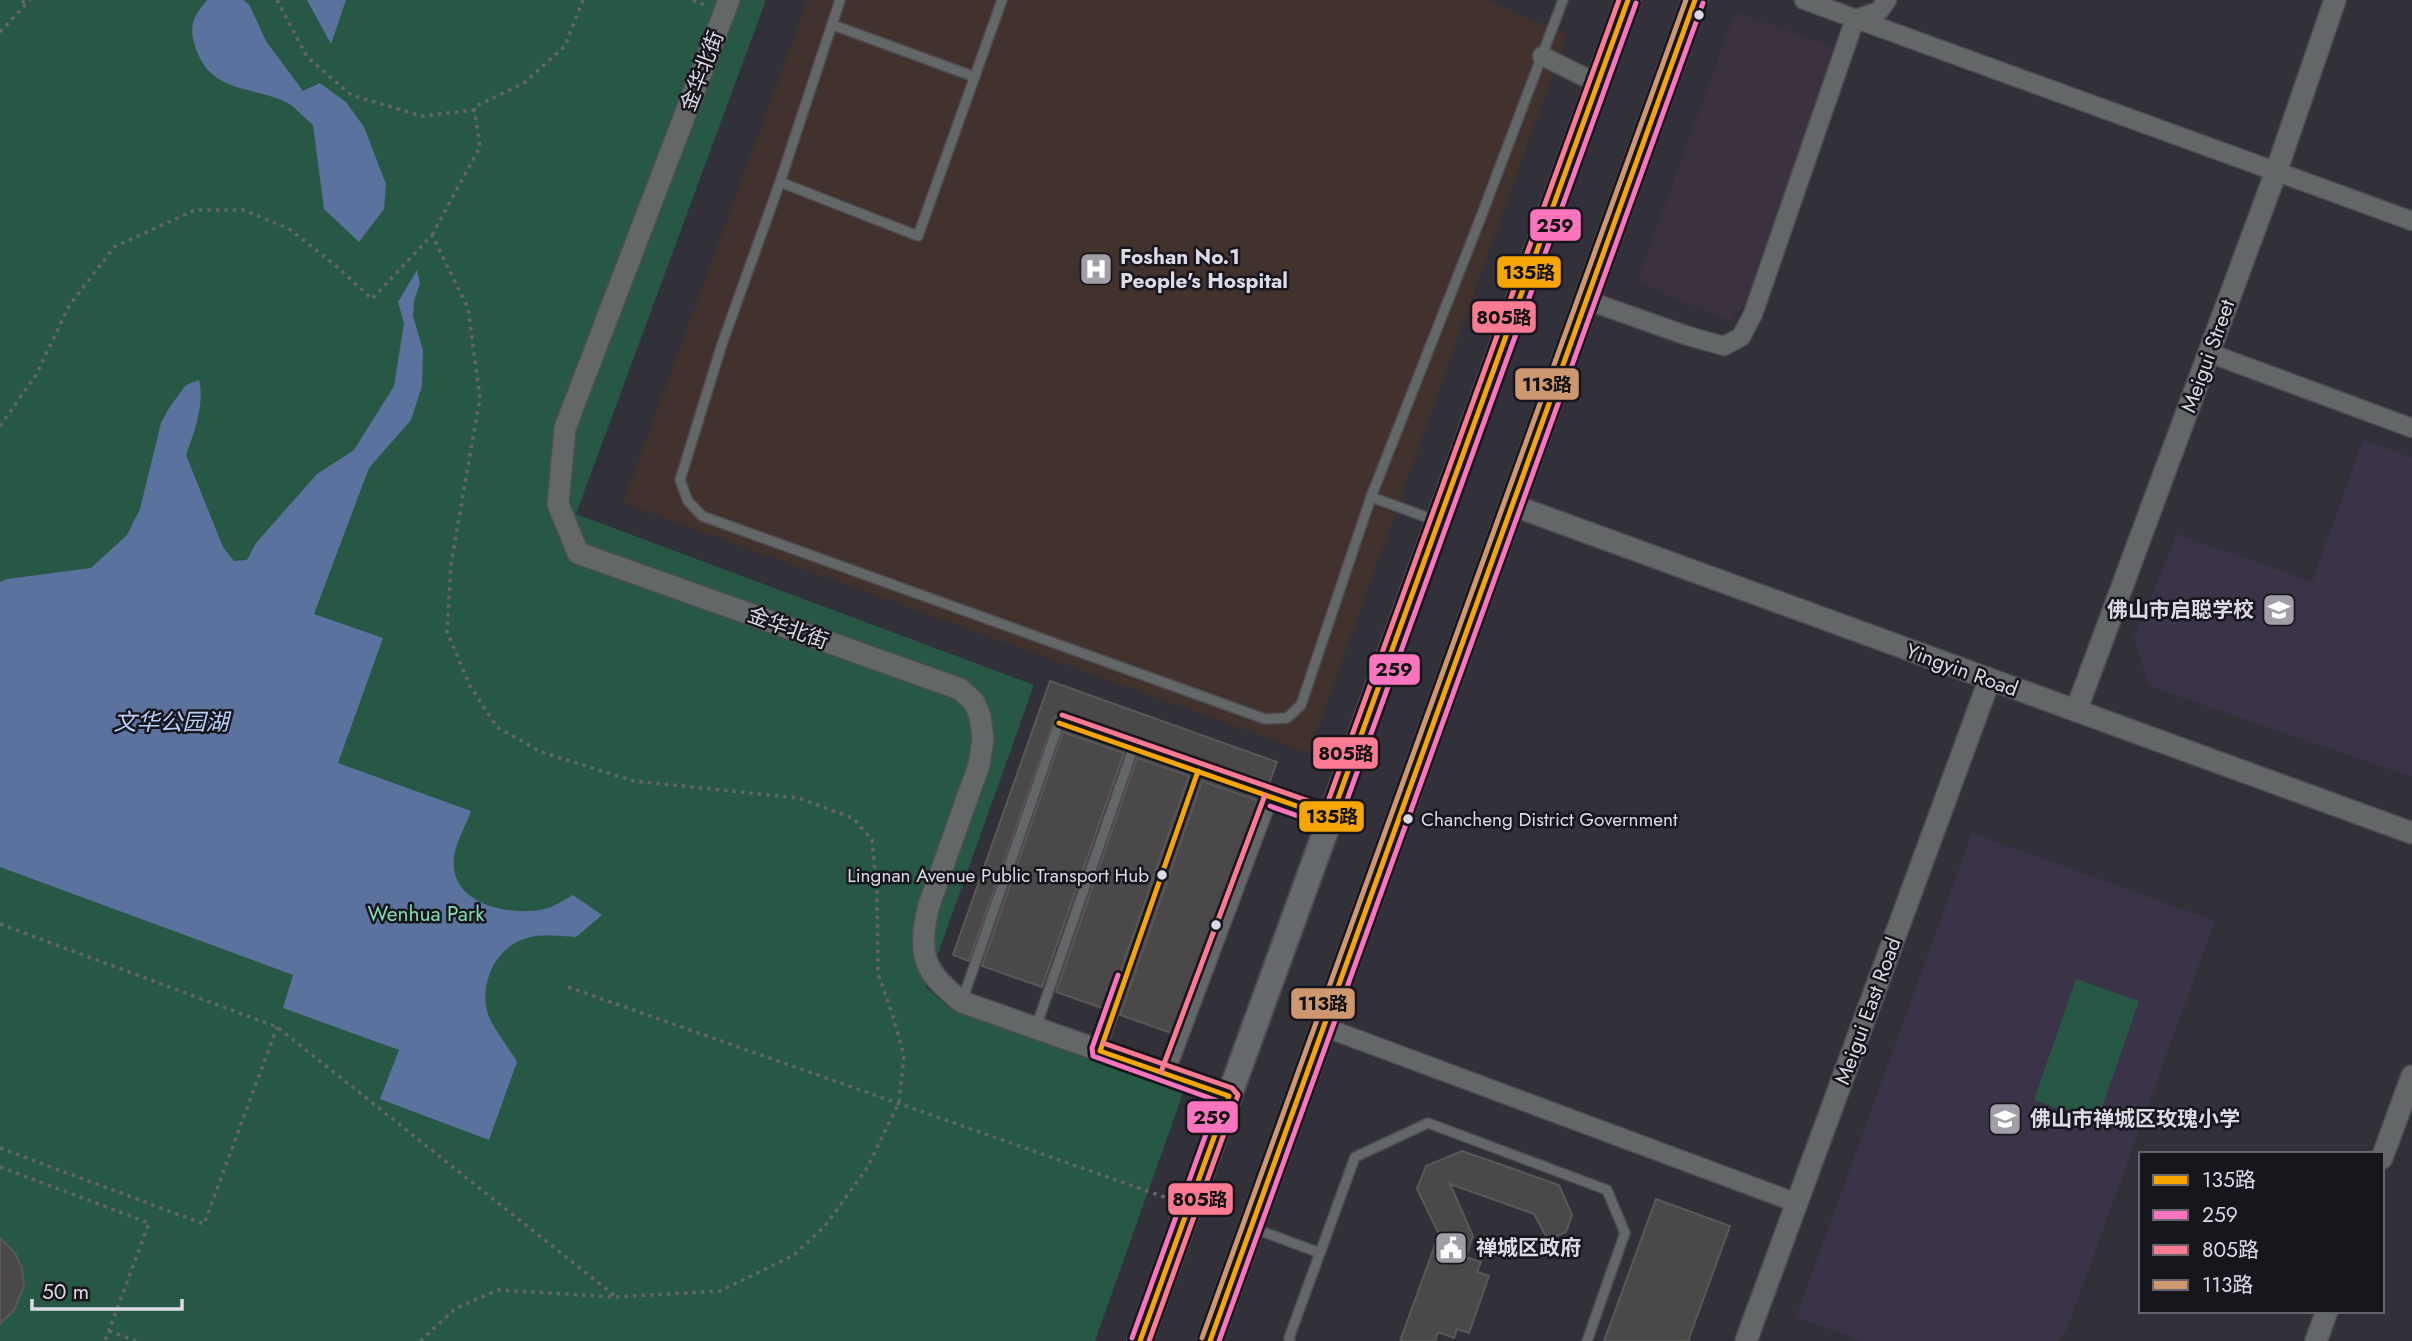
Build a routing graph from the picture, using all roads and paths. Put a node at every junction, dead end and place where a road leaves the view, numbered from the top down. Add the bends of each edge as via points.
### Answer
1 (23, 0) edge
2 (30, 0) edge
3 (277, 0) edge
4 (583, 0) edge
5 (729, 0) edge
6 (841, 0) edge
7 (1002, 0) edge
8 (1563, 0) edge
9 (1628, 0) edge
10 (1695, 0) edge
11 (1804, 0) edge
12 (1887, 0) edge
13 (2335, 0) edge
14 (24, 7) junction
15 (1855, 19) junction
16 (833, 25) junction
17 (0, 32) edge
18 (1542, 56) junction
19 (975, 77) junction
20 (1599, 83) junction
21 (475, 110) junction
22 (2276, 172) junction
23 (780, 182) junction
24 (2412, 221) edge
25 (432, 235) junction
26 (1586, 300) junction
27 (2209, 353) junction
28 (0, 426) edge
29 (2412, 428) edge
30 (1371, 497) junction
31 (1512, 506) junction
32 (1439, 522) junction
33 (1989, 681) junction
34 (2076, 711) junction
35 (1133, 749) junction
36 (1198, 771) junction
37 (1273, 798) junction
38 (1331, 818) junction
39 (2412, 833) edge
40 (0, 924) edge
41 (568, 987) dead end
42 (961, 1002) junction
43 (277, 1027) junction
44 (1324, 1027) junction
45 (1036, 1028) junction
46 (1100, 1051) junction
47 (1169, 1075) junction
48 (2412, 1076) edge
49 (1228, 1096) junction
50 (899, 1102) junction
51 (0, 1148) edge
52 (2384, 1153) edge
53 (0, 1167) edge
54 (1797, 1203) junction
55 (1189, 1206) junction
56 (1251, 1227) junction
57 (1320, 1252) junction
58 (617, 1297) junction
59 (2326, 1313) edge
60 (109, 1331) junction
61 (105, 1341) edge
62 (136, 1341) edge
63 (419, 1341) edge
64 (1140, 1341) edge
65 (1210, 1341) edge
66 (1290, 1341) edge
67 (1587, 1341) edge
68 (1746, 1341) edge
69 (2316, 1341) edge

1 - 14 path
2 - 14 path
3 - 21 path via 307,57 351,95 422,116
4 - 21 path via 565,46 524,83
5 - 42 street, 金华北街 via 565,428 558,504 578,553 960,689 974,702 983,739 979,765 923,930 928,967 940,985
6 - 16 lane
7 - 19 lane
8 - 18 lane
9 - 20 main road
10 - 26 main road
11 - 15 street
12 - 15 street via 1879,11
13 - 22 street, Meigui Street
14 - 17 path
15 - 22 street
15 - 26 street via 1753,314 1741,337 1724,346
16 - 19 lane
16 - 23 lane
18 - 20 street
18 - 30 lane
19 - 23 lane via 918,236
20 - 32 main road
21 - 25 path via 480,147
22 - 24 street
22 - 27 street, Meigui Street
23 - 30 lane via 680,480 688,501 702,516 1265,719 1287,718 1301,705
25 - 28 path via 372,299 288,228 243,210 195,210 114,247 69,306 36,375
25 - 50 path via 468,308 480,398 451,564 447,632 470,686 497,727 541,752 634,781 798,798 853,818 872,840 878,974 904,1055
26 - 31 main road
27 - 29 street
27 - 34 street, Meigui Street
30 - 32 lane
31 - 33 street, Yingyin Road
31 - 44 main road
32 - 38 main road
33 - 34 street, Yingyin Road
33 - 54 street, Meigui East Road
34 - 39 street, Yingyin Road
35 - 36 lane
35 - 42 lane via 1059,723
35 - 45 lane
36 - 37 lane
36 - 46 lane
37 - 38 lane
37 - 47 lane
38 - 49 main road
40 - 43 path
41 - 50 path
42 - 45 street, 金华北街
43 - 51 path via 204,1224
43 - 58 path
44 - 54 street
44 - 56 main road
45 - 46 street, 金华北街
46 - 47 street, 金华北街
47 - 49 street, 金华北街
48 - 52 street
49 - 55 main road
50 - 55 path
50 - 58 path via 867,1168 825,1226 794,1255 720,1291
53 - 60 path via 149,1223
54 - 68 street, Meigui East Road
55 - 64 main road
56 - 57 lane
56 - 65 main road
57 - 66 lane
57 - 67 lane via 1355,1157 1428,1123 1607,1190 1625,1233
58 - 63 path via 498,1290 456,1308
59 - 69 street
60 - 61 path
60 - 62 path

